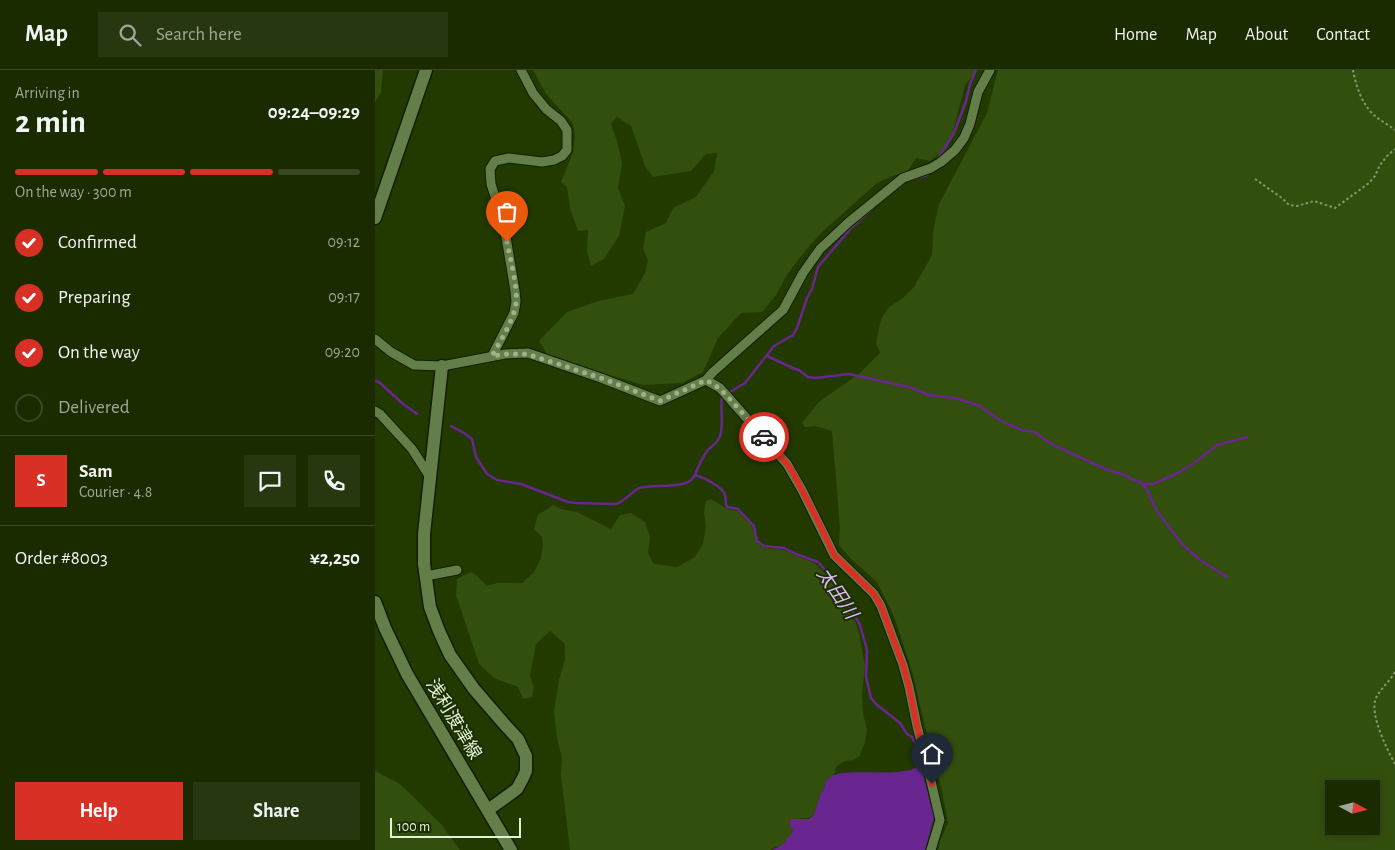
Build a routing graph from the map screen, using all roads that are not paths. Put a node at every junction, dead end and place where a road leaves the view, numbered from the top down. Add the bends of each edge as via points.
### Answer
1 (426, 70) edge
2 (521, 70) edge
3 (991, 70) edge
4 (375, 218) edge
5 (375, 339) edge
6 (492, 356) junction
7 (442, 366) junction
8 (706, 380) junction
9 (375, 411) edge
10 (431, 477) junction
11 (457, 570) dead end
12 (426, 576) junction
13 (375, 602) edge
14 (488, 810) junction
15 (511, 850) edge
16 (931, 850) edge

1 - 4 main road
2 - 6 street via 533,93 567,130 567,150 554,160 542,162 509,158 495,161 490,169 491,184 504,225 516,302
3 - 8 street via 978,92 964,138 955,150 931,168 903,178 849,222 820,249 783,310
5 - 7 street via 414,365
6 - 7 street
6 - 8 street via 527,354 660,401
7 - 10 main road
8 - 16 street via 728,397 787,464 834,555 874,594 881,606 903,665 940,820
9 - 10 street via 412,449
10 - 12 main road via 424,534
11 - 12 street
12 - 14 main road via 431,607 450,655 474,689 518,738 526,756 526,771 517,789
13 - 14 main road, 浅利渡津線 via 407,674
14 - 15 main road, 浅利渡津線

